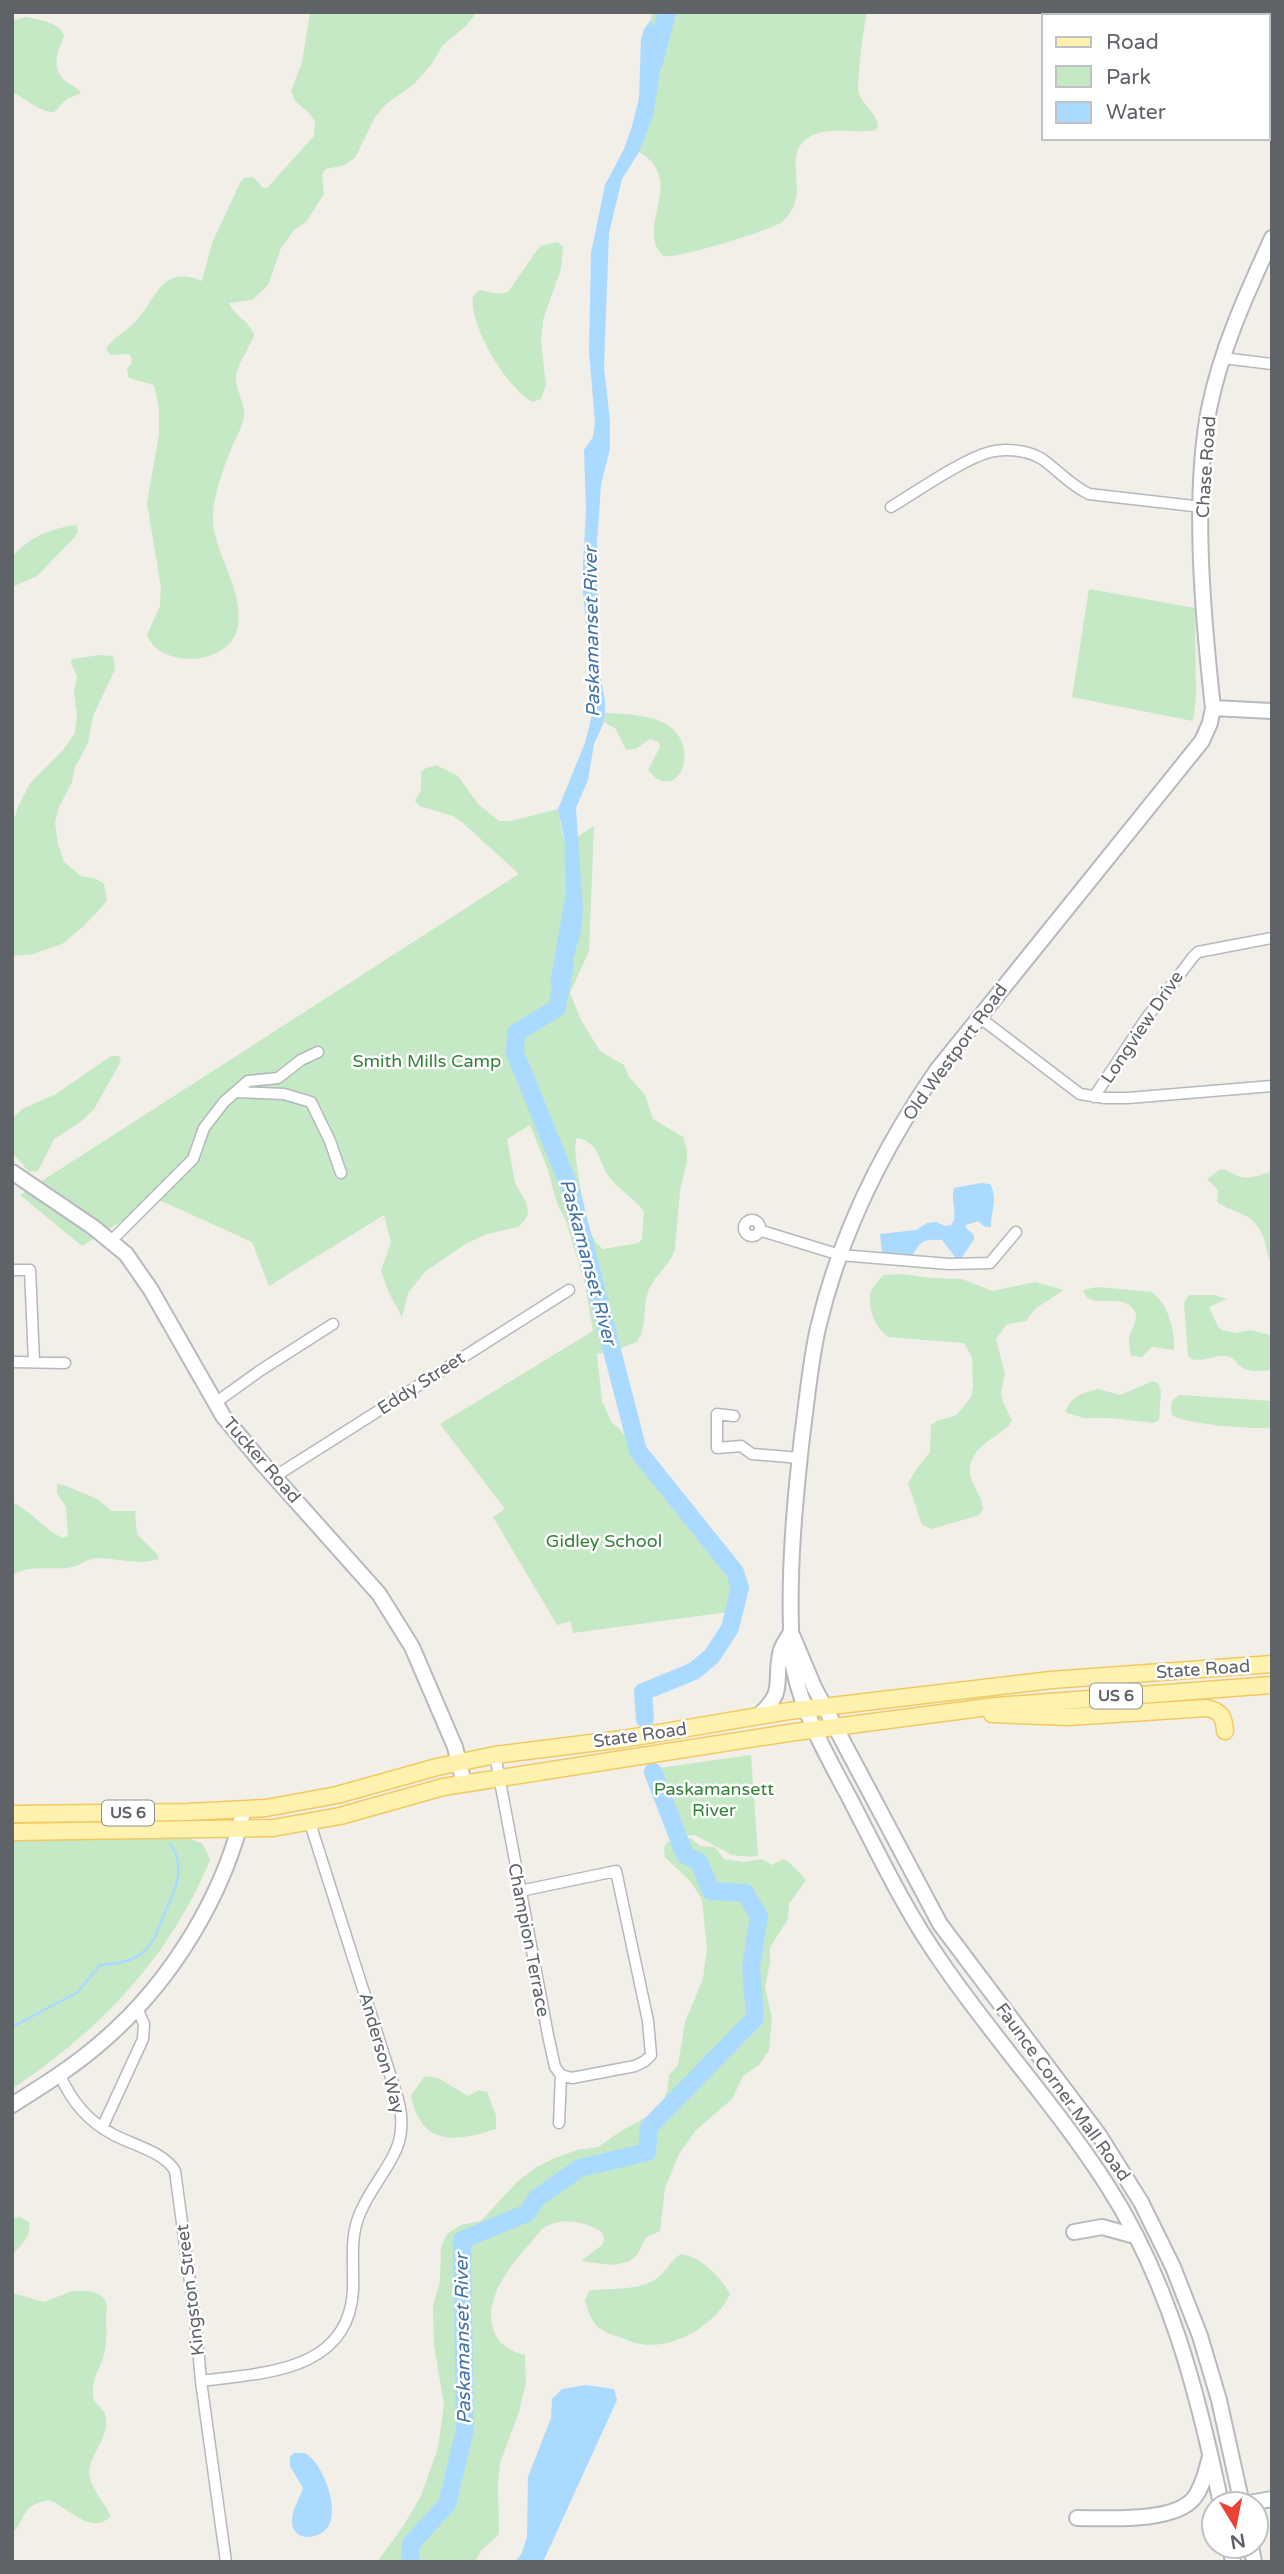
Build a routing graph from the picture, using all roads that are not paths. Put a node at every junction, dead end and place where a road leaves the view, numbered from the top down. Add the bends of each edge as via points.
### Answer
1 (1272, 238) edge
2 (1223, 358) junction
3 (1272, 364) edge
4 (891, 507) dead end
5 (1202, 507) junction
6 (1213, 708) junction
7 (1272, 711) edge
8 (1272, 938) edge
9 (979, 1017) junction
10 (318, 1052) dead end
11 (1272, 1086) edge
12 (237, 1092) junction
13 (1094, 1097) junction
14 (341, 1173) dead end
15 (15, 1178) edge
16 (762, 1231) dead end
17 (1016, 1232) dead end
18 (111, 1241) junction
19 (840, 1255) junction
20 (12, 1270) edge
21 (569, 1290) dead end
22 (333, 1324) dead end
23 (34, 1361) junction
24 (12, 1362) edge
25 (65, 1363) dead end
26 (215, 1403) junction
27 (734, 1416) dead end
28 (800, 1458) junction
29 (274, 1477) junction
30 (791, 1633) junction
31 (1272, 1664) edge
32 (1272, 1685) edge
33 (824, 1707) junction
34 (807, 1709) junction
35 (962, 1711) junction
36 (758, 1716) junction
37 (835, 1727) junction
38 (815, 1729) junction
39 (1225, 1731) dead end
40 (495, 1755) junction
41 (460, 1762) junction
42 (499, 1778) junction
43 (464, 1783) junction
44 (244, 1809) junction
45 (12, 1814) edge
46 (310, 1823) junction
47 (240, 1829) junction
48 (12, 1832) edge
49 (520, 1891) junction
50 (137, 2008) junction
51 (60, 2075) junction
52 (561, 2075) junction
53 (13, 2106) edge
54 (559, 2123) dead end
55 (102, 2128) junction
56 (1074, 2232) dead end
57 (1135, 2236) junction
58 (201, 2381) junction
59 (1210, 2455) junction
60 (1218, 2490) edge
61 (1239, 2490) edge
62 (1077, 2518) dead end
63 (226, 2562) edge

1 - 2 main road, Chase Road
2 - 3 street
2 - 5 main road, Chase Road via 1204,442
4 - 5 street via 963,464 990,452 1013,451 1042,459 1073,487 1089,494
5 - 6 main road, Chase Road
6 - 7 main road
6 - 9 main road, Old Westport Road via 1202,741
8 - 13 street, Longview Drive via 1198,952
9 - 13 street, Longview Drive via 1069,1088
9 - 19 main road, Old Westport Road via 904,1119 861,1201
10 - 12 street via 278,1078 248,1081
11 - 13 street, Longview Drive
12 - 14 street via 284,1094 311,1102
12 - 18 street via 223,1102 204,1128 193,1159
15 - 18 main road, Tucker Road
16 - 19 street
17 - 19 street via 990,1263
18 - 26 main road, Tucker Road via 144,1279
19 - 28 main road, Old Westport Road via 818,1330
20 - 23 street via 30,1270
21 - 29 street, Eddy Street
22 - 26 street
23 - 24 street
23 - 25 street
26 - 29 main road, Tucker Road
27 - 28 street via 718,1414 718,1448 741,1446 752,1454
28 - 30 main road, Old Westport Road
29 - 41 main road, Tucker Road via 372,1584 394,1616 412,1647
30 - 33 main road, Old Westport Road
30 - 34 main road, Old Westport Road via 791,1661
30 - 36 main road via 780,1651 777,1694
31 - 33 main road, State Road / US 6 via 1051,1680
32 - 35 main road, State Road / US 6
33 - 34 main road, State Road / US 6
33 - 37 main road, Faunce Corner Mall Road
34 - 36 main road, State Road / US 6
34 - 38 main road, Faunce Corner Mall Road
35 - 37 main road, State Road / US 6
35 - 39 main road via 1059,1717 1206,1708 1222,1716
36 - 40 main road, State Road / US 6
37 - 38 main road, State Road / US 6
37 - 61 main road, Faunce Corner Mall Road via 940,1924 1099,2135 1141,2202 1200,2336
38 - 42 main road, State Road / US 6
38 - 57 main road, Faunce Corner Mall Road via 922,1933 1086,2154
40 - 41 main road, State Road / US 6
40 - 42 street, Champion Terrace
41 - 43 main road, Tucker Road
41 - 44 main road, State Road / US 6 via 326,1798
42 - 43 main road, State Road / US 6
42 - 49 street, Champion Terrace
43 - 46 main road, State Road / US 6
44 - 45 main road, State Road / US 6
44 - 47 main road
46 - 47 main road, State Road / US 6
46 - 58 street, Anderson Way via 400,2107 397,2150 355,2226 352,2298 348,2319 339,2333 300,2364
47 - 48 main road, State Road / US 6
47 - 50 main road via 197,1923 170,1968
49 - 52 street, Champion Terrace via 555,2067
49 - 52 street via 617,1871 652,2051 635,2066 572,2078
50 - 51 main road
50 - 55 street via 144,2024 143,2039
51 - 53 main road
51 - 55 street, Kingston Street via 73,2100
52 - 54 street, Champion Terrace
55 - 58 street, Kingston Street via 155,2155 175,2171
56 - 57 main road via 1102,2227
57 - 59 main road, Faunce Corner Mall Road via 1176,2330
58 - 63 street, Kingston Street
59 - 60 main road, Faunce Corner Mall Road
59 - 62 main road via 1197,2493 1177,2511

